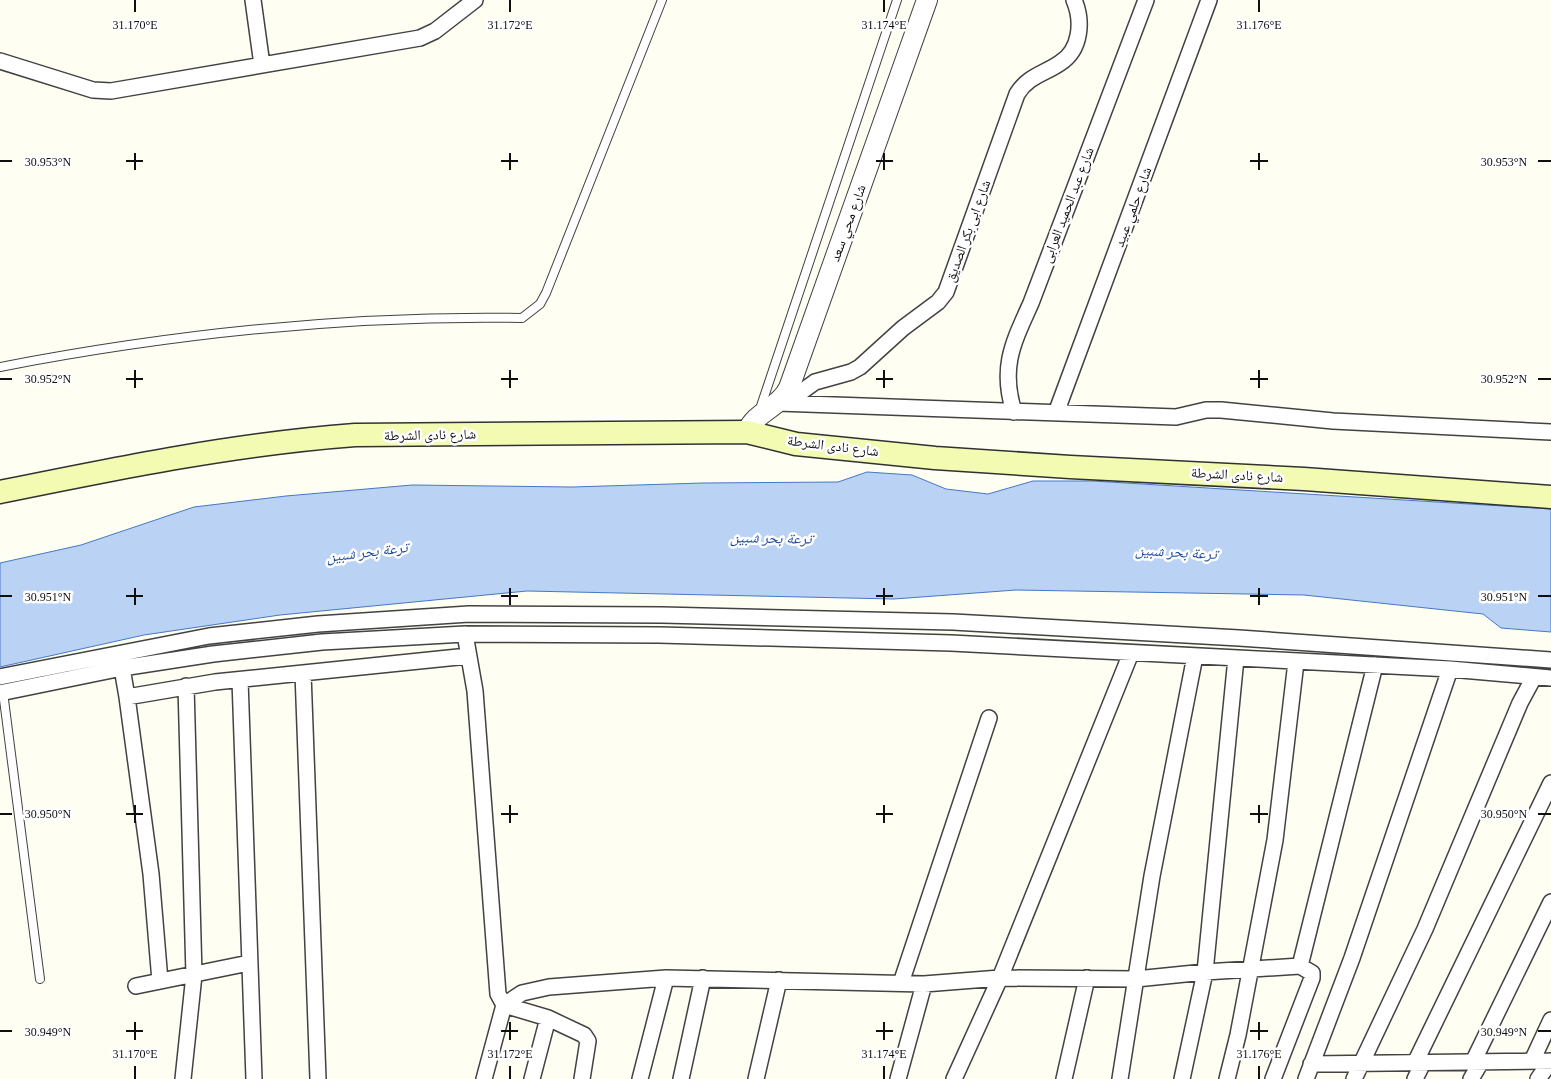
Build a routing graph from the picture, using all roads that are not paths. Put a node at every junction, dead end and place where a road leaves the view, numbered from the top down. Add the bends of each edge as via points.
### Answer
1 (253, 0) edge
2 (475, 0) edge
3 (662, 0) edge
4 (897, 0) edge
5 (927, 0) edge
6 (1074, 0) edge
7 (1146, 0) edge
8 (1209, 0) edge
9 (0, 61) edge
10 (262, 65) junction
11 (0, 367) edge
12 (778, 403) junction
13 (1014, 412) junction
14 (1056, 413) junction
15 (752, 423) junction
16 (1551, 432) edge
17 (0, 492) edge
18 (1551, 498) edge
19 (465, 634) junction
20 (1131, 653) junction
21 (468, 656) junction
22 (1195, 656) junction
23 (1236, 658) junction
24 (1551, 660) edge
25 (1296, 662) junction
26 (1376, 665) junction
27 (122, 668) junction
28 (1450, 669) junction
29 (303, 673) junction
30 (0, 676) edge
31 (1534, 677) junction
32 (1551, 678) edge
33 (240, 680) junction
34 (186, 686) junction
35 (2, 693) edge
36 (127, 697) junction
37 (989, 718) dead end
38 (1551, 783) edge
39 (1551, 902) edge
40 (249, 963) junction
41 (1300, 966) junction
42 (1250, 971) junction
43 (1205, 972) junction
44 (194, 975) junction
45 (666, 978) junction
46 (703, 978) junction
47 (1000, 978) junction
48 (1087, 978) junction
49 (40, 979) dead end
50 (1136, 979) junction
51 (779, 980) junction
52 (160, 981) junction
53 (901, 982) junction
54 (924, 984) junction
55 (136, 986) dead end
56 (504, 1005) junction
57 (548, 1018) junction
58 (1551, 1020) edge
59 (1551, 1061) edge
60 (1477, 1062) junction
61 (1532, 1062) junction
62 (1419, 1063) junction
63 (1311, 1064) junction
64 (1362, 1064) junction
65 (183, 1079) edge
66 (254, 1079) edge
67 (318, 1079) edge
68 (484, 1079) edge
69 (532, 1079) edge
70 (582, 1079) edge
71 (640, 1079) edge
72 (681, 1079) edge
73 (756, 1079) edge
74 (898, 1079) edge
75 (954, 1079) edge
76 (1064, 1079) edge
77 (1120, 1079) edge
78 (1182, 1079) edge
79 (1227, 1079) edge
80 (1273, 1079) edge
81 (1306, 1079) edge
82 (1354, 1079) edge
83 (1415, 1079) edge
84 (1471, 1079) edge
85 (1538, 1079) edge

1 - 10 street
2 - 10 street via 420,38
3 - 11 lane via 546,293 540,304 522,318 377,320 264,329 62,355
4 - 15 lane
5 - 12 street, شارع محي سعد via 789,388
6 - 12 street, شارع ابى بكر الصديق via 1080,23 1075,45 1062,63 1035,75 1017,94 946,292 860,367 815,382
7 - 13 street, شارع عبد الحميد العرابى via 1012,346 1008,386
8 - 14 street, شارع حلمي عبيد
9 - 10 street via 102,92
12 - 13 street
12 - 15 street, شارع محي سعد
13 - 14 street
14 - 16 street via 1176,417 1222,410 1333,421
15 - 17 main road, شارع نادى الشرطة via 317,438 204,452
15 - 18 main road, شارع نادى الشرطة via 796,444 935,458 1304,478
19 - 20 street via 812,638
19 - 21 street
19 - 27 street via 322,642
20 - 22 street
20 - 47 street
21 - 29 street
21 - 56 street via 475,691 496,983
22 - 23 street
22 - 50 street via 1152,876
23 - 25 street
23 - 43 street
24 - 30 street via 953,622 469,614 318,624 210,636
25 - 26 street
25 - 42 street via 1275,840
26 - 28 street
26 - 41 street
27 - 35 street
27 - 36 street
28 - 31 street
28 - 63 street via 1352,958
29 - 33 street
29 - 67 street
31 - 32 street
31 - 64 street via 1402,981
33 - 34 street
33 - 40 street
34 - 36 street
34 - 44 street
35 - 49 lane
36 - 52 street via 151,874
37 - 53 street
38 - 62 street
39 - 60 street
40 - 44 street
40 - 66 street
41 - 42 street
41 - 80 street via 1312,972 1312,978
42 - 43 street
42 - 79 street
43 - 50 street
43 - 78 street
44 - 52 street
44 - 65 street
45 - 46 street
45 - 56 street via 549,987 522,993
45 - 71 street
46 - 51 street
46 - 72 street
47 - 48 street
47 - 54 street
47 - 75 street
48 - 50 street
48 - 76 street
50 - 77 street
51 - 53 street
51 - 73 street
52 - 55 street
53 - 54 street
54 - 74 street
56 - 57 street
56 - 68 street
57 - 69 street
57 - 70 street via 571,1027 588,1041
58 - 61 street
59 - 61 street
59 - 85 street
60 - 61 street
60 - 62 street
60 - 84 street
62 - 64 street
62 - 83 street
63 - 64 street
63 - 81 street
64 - 82 street

